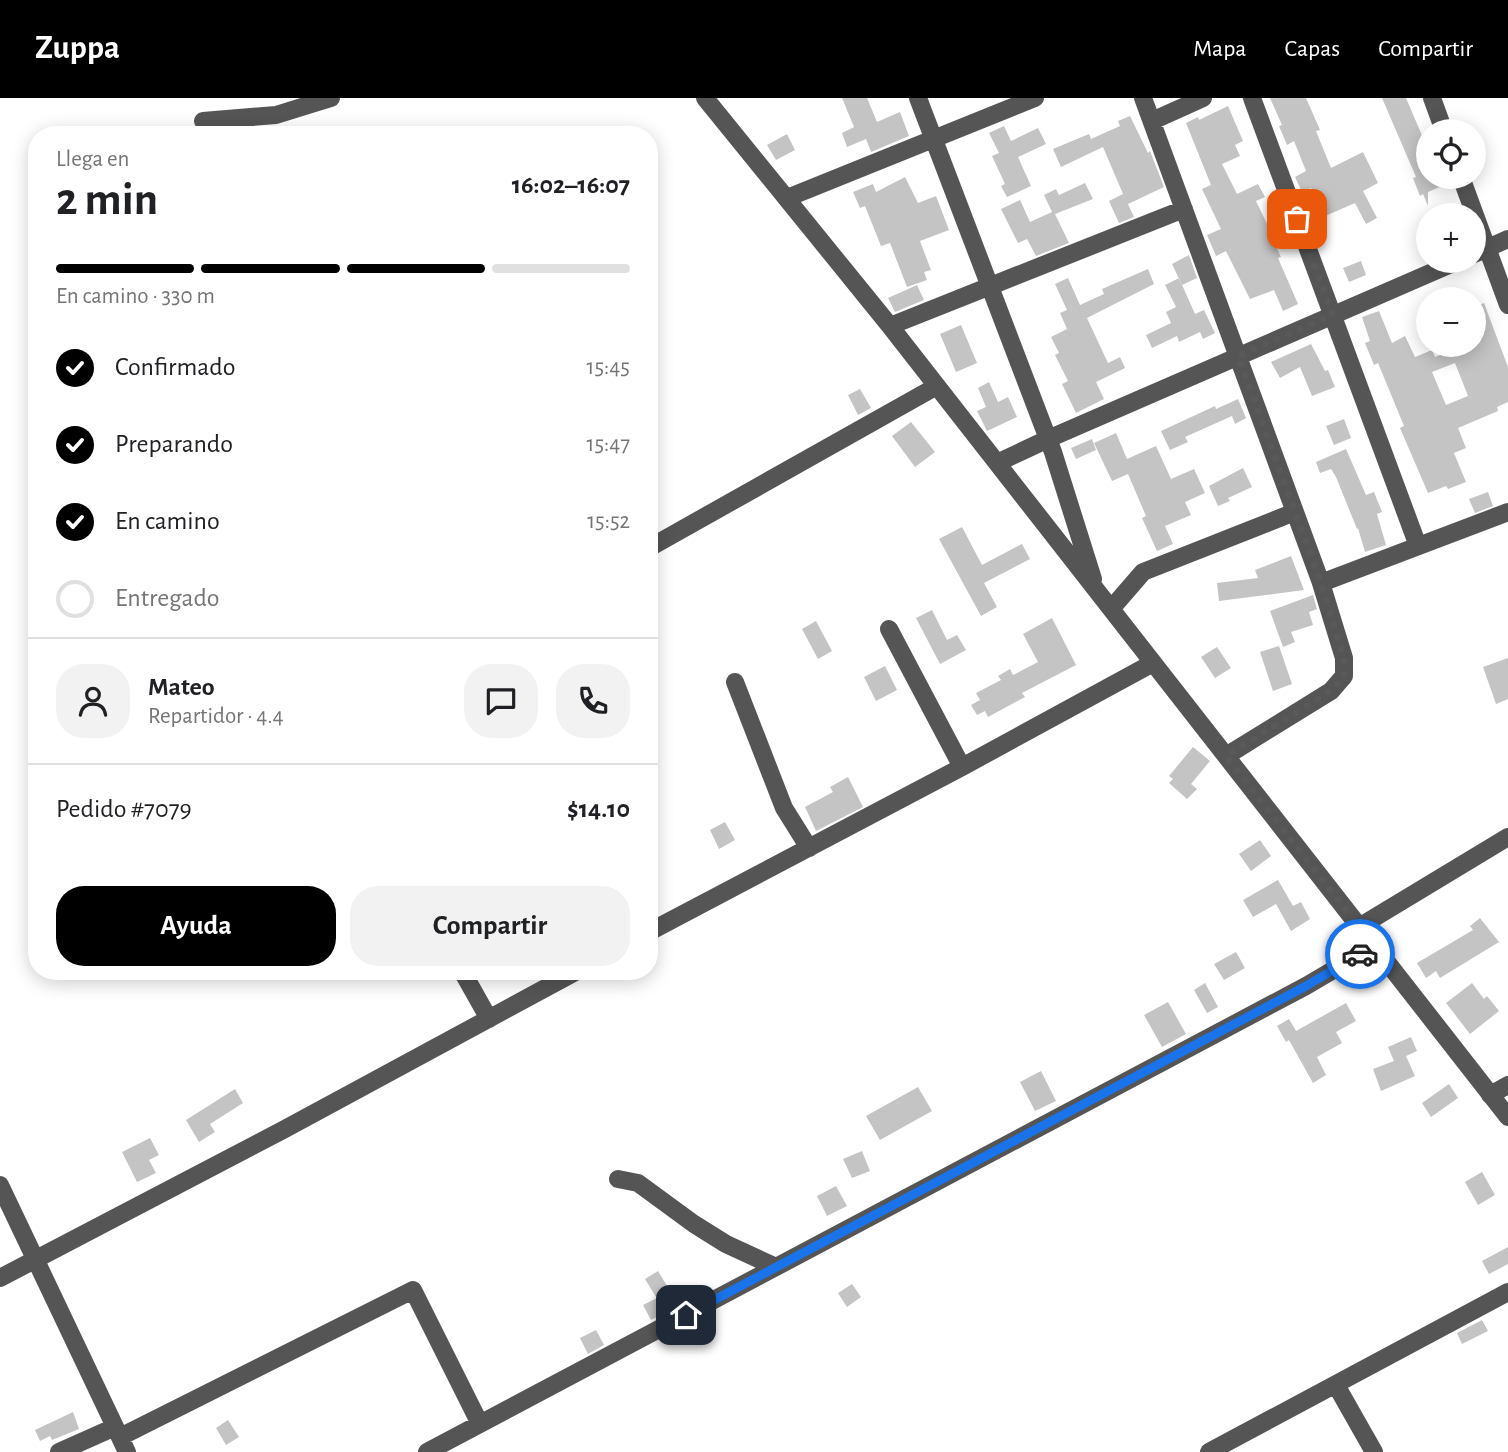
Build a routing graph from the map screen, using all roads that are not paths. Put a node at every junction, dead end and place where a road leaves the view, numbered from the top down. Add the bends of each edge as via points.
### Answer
1 (331, 98) edge
2 (705, 98) edge
3 (919, 98) edge
4 (1035, 98) edge
5 (1143, 98) edge
6 (1203, 98) edge
7 (1252, 98) edge
8 (1432, 98) edge
9 (1440, 119) edge
10 (203, 121) dead end
11 (1152, 121) junction
12 (934, 139) junction
13 (787, 198) junction
14 (1184, 209) junction
15 (1508, 239) edge
16 (1486, 248) edge
17 (1486, 263) edge
18 (1430, 273) edge
19 (990, 286) junction
20 (1508, 305) edge
21 (1333, 315) junction
22 (890, 326) junction
23 (1238, 356) junction
24 (937, 386) junction
25 (1048, 439) junction
26 (997, 463) junction
27 (1295, 512) junction
28 (1508, 512) edge
29 (658, 543) edge
30 (1418, 546) junction
31 (1321, 583) junction
32 (1097, 592) junction
33 (1111, 608) junction
34 (889, 629) dead end
35 (1153, 663) junction
36 (735, 682) dead end
37 (1226, 756) junction
38 (962, 767) junction
39 (1508, 836) edge
40 (809, 848) junction
41 (658, 924) edge
42 (1359, 927) junction
43 (1374, 946) junction
44 (467, 980) edge
45 (560, 980) edge
46 (489, 1019) junction
47 (1508, 1085) edge
48 (1490, 1095) junction
49 (1508, 1117) edge
50 (618, 1179) dead end
51 (0, 1185) edge
52 (34, 1260) junction
53 (776, 1267) junction
54 (0, 1278) edge
55 (1508, 1292) edge
56 (1336, 1385) junction
57 (480, 1424) junction
58 (121, 1439) edge
59 (59, 1452) edge
60 (427, 1452) edge
61 (1209, 1452) edge
62 (1374, 1452) edge

1 - 10 street via 276,115
2 - 13 street
3 - 12 street
4 - 12 street
5 - 11 street
6 - 11 street
7 - 21 street
8 - 9 street
11 - 14 street
12 - 13 street
12 - 19 street
13 - 22 street
14 - 19 street
14 - 23 street
15 - 16 street
17 - 20 street
18 - 21 street
19 - 22 street
19 - 25 street
21 - 23 street
21 - 30 street
22 - 24 street
23 - 25 street
23 - 27 street
24 - 26 street
24 - 29 street
25 - 26 street
25 - 32 street
26 - 32 street
27 - 31 street
27 - 33 street via 1143,572
28 - 30 street
30 - 31 street
31 - 37 street via 1344,658 1344,676 1331,691
32 - 33 street
33 - 35 street
34 - 38 street
35 - 37 street
35 - 38 street
36 - 40 street via 784,808
37 - 42 street
38 - 40 street
39 - 42 street
40 - 41 street
42 - 43 street
43 - 48 street
43 - 53 street
44 - 46 street
45 - 46 street
46 - 52 street
47 - 48 street
48 - 49 street
50 - 53 street via 638,1183 726,1244
51 - 52 street
52 - 54 street
52 - 58 street
53 - 57 street
55 - 56 street
56 - 61 street
56 - 62 street
57 - 58 street via 413,1290
57 - 60 street
58 - 59 street

